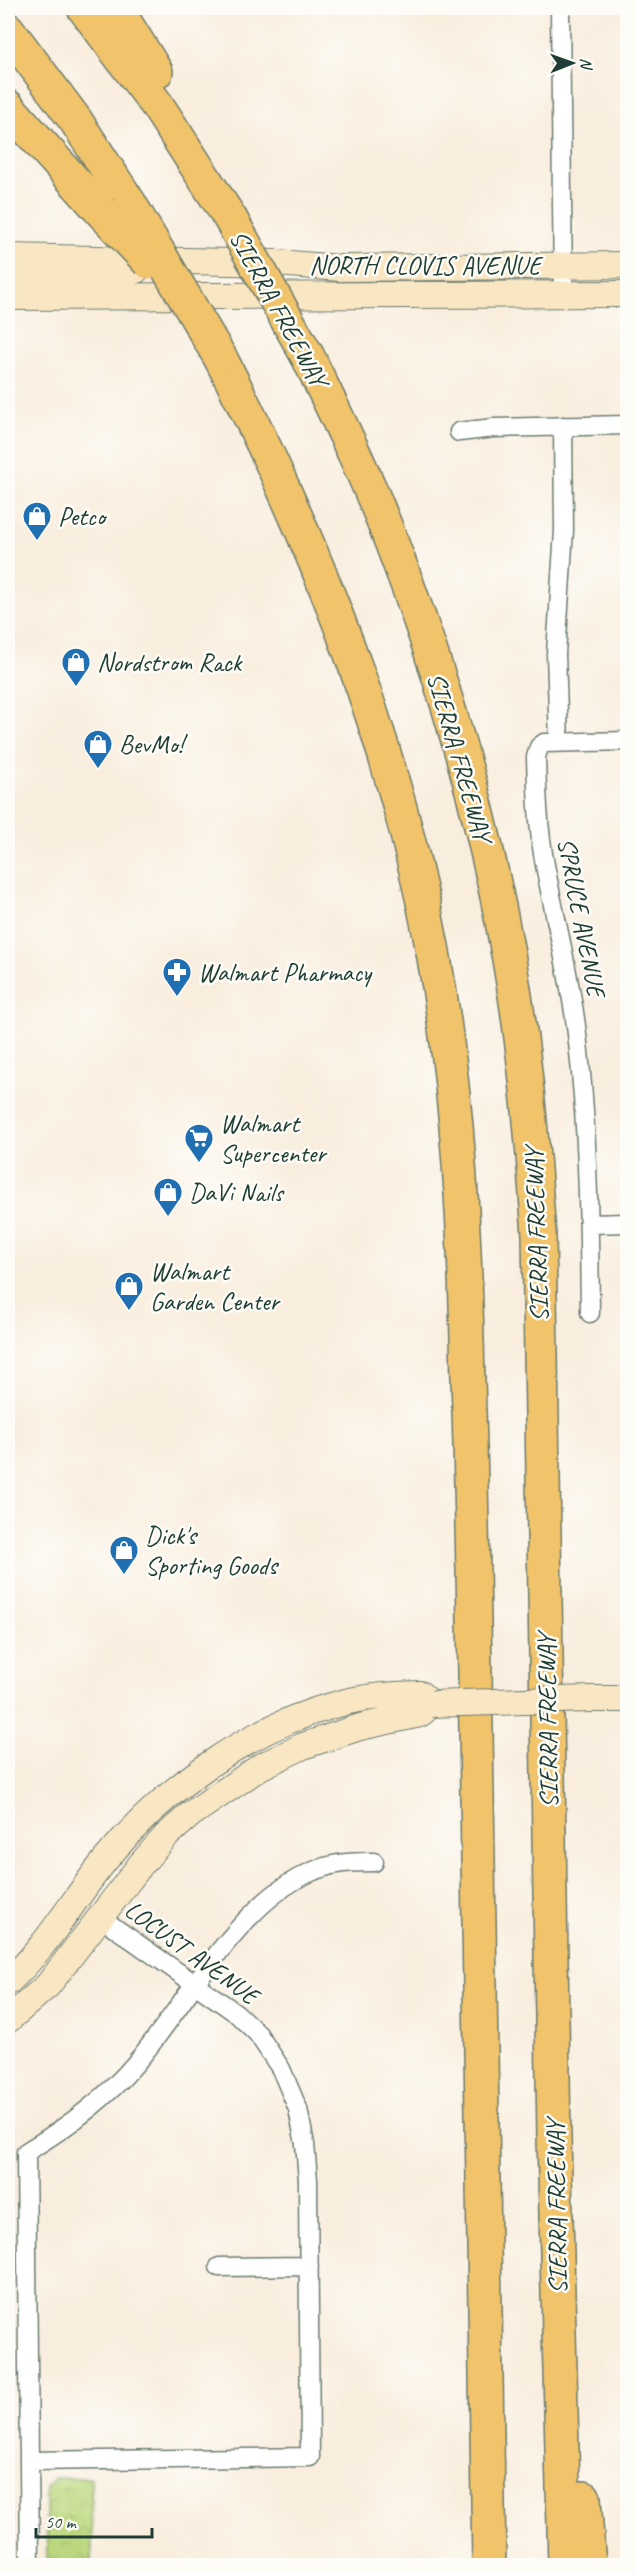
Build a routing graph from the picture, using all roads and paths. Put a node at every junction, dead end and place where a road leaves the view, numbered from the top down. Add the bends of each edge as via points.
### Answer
1 (84, 8) edge
2 (116, 8) edge
3 (560, 8) edge
4 (8, 30) edge
5 (8, 107) edge
6 (116, 207) junction
7 (230, 218) junction
8 (8, 257) edge
9 (174, 261) junction
10 (563, 265) junction
11 (627, 265) edge
12 (8, 278) edge
13 (563, 294) junction
14 (627, 294) edge
15 (8, 297) edge
16 (627, 425) edge
17 (563, 426) junction
18 (459, 432) dead end
19 (559, 741) junction
20 (627, 741) edge
21 (627, 1223) edge
22 (589, 1224) junction
23 (590, 1313) dead end
24 (627, 1698) edge
25 (359, 1699) junction
26 (432, 1704) junction
27 (233, 1750) junction
28 (190, 1814) junction
29 (374, 1862) dead end
30 (101, 1918) junction
31 (48, 1941) junction
32 (8, 1982) edge
33 (195, 1983) junction
34 (8, 2000) edge
35 (8, 2019) edge
36 (554, 2137) junction
37 (309, 2266) junction
38 (219, 2267) dead end
39 (486, 2434) junction
40 (29, 2461) junction
41 (30, 2565) edge
42 (470, 2565) edge
43 (489, 2565) edge
44 (565, 2565) edge
45 (589, 2565) edge

1 - 7 highway, SIERRA FREEWAY via 157,105
2 - 7 highway via 207,155
3 - 10 street
4 - 6 highway via 76,121
5 - 6 highway
6 - 39 highway, bridge via 191,308 221,359 270,454 314,555 386,761 433,952 453,1086 464,1218
7 - 36 highway, SIERRA FREEWAY, bridge via 308,357 388,532 457,737 487,850 517,1010 530,1111 539,1235
8 - 9 main road, NORTH CLOVIS AVENUE
9 - 10 main road, NORTH CLOVIS AVENUE via 339,268
9 - 12 main road via 97,278
10 - 11 main road, NORTH CLOVIS AVENUE
10 - 13 street
13 - 14 main road, NORTH CLOVIS AVENUE
13 - 15 main road, NORTH CLOVIS AVENUE
16 - 17 street
17 - 18 street
17 - 19 street via 564,530 556,654
19 - 20 street
19 - 22 street, SPRUCE AVENUE via 544,743 536,757 538,818 567,967 583,1088
21 - 22 street
22 - 23 street, SPRUCE AVENUE
24 - 26 main road, bridge
25 - 26 main road via 420,1694
25 - 27 main road via 301,1717
25 - 28 main road via 348,1715 296,1734 235,1766
26 - 28 main road via 420,1714 360,1727 303,1746 260,1767
27 - 30 main road via 112,1873 97,1899
27 - 31 main road via 175,1791 122,1842
28 - 30 main road via 142,1863
29 - 33 street via 324,1867 297,1879 257,1908
30 - 33 street, LOCUST AVENUE
30 - 35 main road via 48,1985
31 - 32 main road
31 - 34 main road
33 - 37 street, LOCUST AVENUE via 258,2034 281,2068 298,2109 308,2180
33 - 40 street via 127,2073 88,2110 26,2152
36 - 44 highway, SIERRA FREEWAY
36 - 45 highway
37 - 38 street
37 - 40 street, LOCUST AVENUE via 310,2457
39 - 42 highway
39 - 43 highway
40 - 41 street

